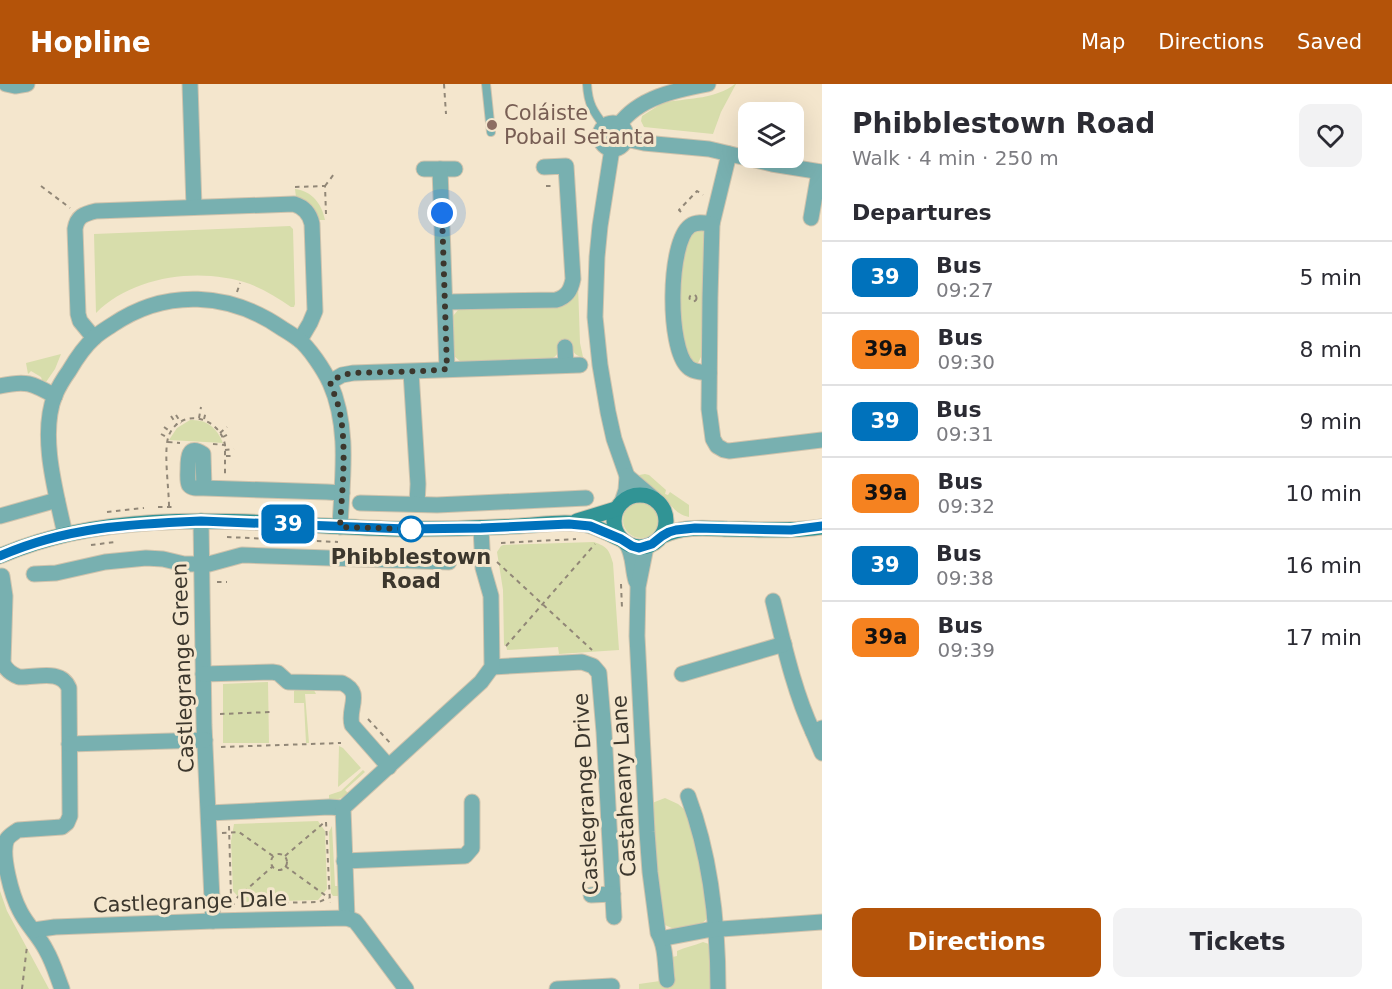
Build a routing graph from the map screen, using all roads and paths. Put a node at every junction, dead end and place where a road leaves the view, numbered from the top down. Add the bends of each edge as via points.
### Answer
1 (6, 84) edge
2 (27, 84) edge
3 (190, 84) edge
4 (444, 84) edge
5 (486, 84) edge
6 (587, 84) edge
7 (592, 84) edge
8 (708, 84) edge
9 (587, 99) junction
10 (446, 114) dead end
11 (617, 130) junction
12 (491, 132) dead end
13 (612, 149) junction
14 (729, 153) junction
15 (544, 167) dead end
16 (424, 169) dead end
17 (821, 172) edge
18 (334, 174) dead end
19 (41, 186) dead end
20 (326, 186) junction
21 (546, 186) dead end
22 (551, 186) dead end
23 (295, 187) dead end
24 (703, 195) dead end
25 (68, 206) dead end
26 (194, 207) junction
27 (681, 212) dead end
28 (326, 214) dead end
29 (811, 218) dead end
30 (712, 224) junction
31 (445, 302) junction
32 (94, 338) junction
33 (300, 340) junction
34 (565, 347) dead end
35 (447, 369) junction
36 (411, 372) junction
37 (709, 373) junction
38 (330, 382) junction
39 (0, 386) edge
40 (55, 396) junction
41 (201, 407) dead end
42 (206, 411) dead end
43 (186, 412) dead end
44 (176, 415) dead end
45 (171, 416) dead end
46 (199, 418) dead end
47 (189, 419) dead end
48 (204, 420) dead end
49 (218, 421) dead end
50 (181, 423) dead end
51 (177, 425) dead end
52 (214, 426) dead end
53 (164, 427) dead end
54 (227, 427) dead end
55 (171, 432) dead end
56 (220, 433) dead end
57 (230, 433) dead end
58 (161, 434) dead end
59 (223, 437) dead end
60 (168, 438) dead end
61 (822, 440) edge
62 (234, 449) dead end
63 (225, 450) dead end
64 (225, 456) dead end
65 (235, 456) dead end
66 (627, 476) junction
67 (204, 488) dead end
68 (342, 493) junction
69 (586, 498) dead end
70 (57, 500) junction
71 (658, 503) junction
72 (360, 504) dead end
73 (417, 504) junction
74 (619, 506) junction
75 (0, 516) edge
76 (201, 521) junction
77 (569, 524) junction
78 (822, 526) edge
79 (340, 527) junction
80 (481, 528) junction
81 (695, 528) junction
82 (65, 534) junction
83 (662, 536) junction
84 (579, 538) dead end
85 (599, 539) dead end
86 (623, 541) junction
87 (115, 542) dead end
88 (501, 543) dead end
89 (84, 546) dead end
90 (646, 547) junction
91 (0, 556) edge
92 (495, 559) dead end
93 (449, 562) dead end
94 (201, 564) junction
95 (34, 574) dead end
96 (2, 576) dead end
97 (217, 582) dead end
98 (227, 582) dead end
99 (638, 587) junction
100 (773, 601) dead end
101 (542, 603) junction
102 (784, 644) junction
103 (504, 648) dead end
104 (595, 653) dead end
105 (492, 668) junction
106 (203, 674) junction
107 (682, 674) dead end
108 (271, 712) dead end
109 (220, 714) dead end
110 (368, 719) dead end
111 (817, 730) edge
112 (205, 740) junction
113 (341, 743) dead end
114 (69, 744) junction
115 (392, 745) dead end
116 (221, 747) dead end
117 (822, 753) edge
118 (389, 767) junction
119 (688, 796) dead end
120 (472, 802) dead end
121 (333, 812) junction
122 (209, 813) junction
123 (228, 823) dead end
124 (229, 832) junction
125 (220, 833) dead end
126 (273, 856) junction
127 (285, 856) junction
128 (344, 861) junction
129 (272, 867) junction
130 (285, 867) junction
131 (613, 894) junction
132 (591, 895) dead end
133 (346, 897) junction
134 (329, 898) junction
135 (230, 904) junction
136 (330, 905) dead end
137 (614, 917) dead end
138 (347, 918) junction
139 (213, 921) junction
140 (822, 922) edge
141 (716, 930) junction
142 (31, 934) junction
143 (661, 937) junction
144 (667, 980) dead end
145 (612, 986) dead end
146 (22, 989) edge
147 (62, 989) edge
148 (406, 989) edge
149 (557, 989) edge
150 (718, 989) edge

1 - 2 street
3 - 26 street
4 - 10 path
5 - 12 lane
6 - 9 lane
7 - 9 lane
8 - 11 street via 655,97 625,117
9 - 11 lane via 595,113
11 - 13 street via 619,148
11 - 13 street via 601,134 602,142
11 - 14 street via 643,142
13 - 66 street via 599,237 595,317 608,412
14 - 17 street
14 - 30 street
15 - 31 street via 566,166 573,279 569,292 556,300
16 - 31 street via 447,169
17 - 29 street
18 - 20 path
19 - 25 path
20 - 23 path
20 - 28 path
21 - 22 path
24 - 27 path via 697,191
26 - 32 street via 96,211 79,218 75,230 78,314
26 - 33 street via 294,204 307,211 312,224 315,311
30 - 37 street
30 - 37 street via 703,222 689,227 682,236 674,269 673,324 680,355 693,370
31 - 35 street
32 - 33 street via 135,311 197,298 247,309
32 - 40 street
33 - 38 street
34 - 35 street via 573,365
35 - 36 street
36 - 38 street via 353,373
36 - 73 street
37 - 61 street via 709,409 717,446 735,451
38 - 68 street via 343,427
39 - 40 street via 28,383
40 - 70 street via 48,442
41 - 46 path
42 - 48 path
43 - 47 path
44 - 50 path
45 - 51 path
49 - 52 path
53 - 55 path
54 - 56 path
57 - 59 path
58 - 60 path
62 - 63 path
64 - 65 path
66 - 71 street
66 - 74 street
67 - 68 street
68 - 79 street
69 - 73 street
70 - 75 street
70 - 82 street
71 - 74 street via 637,495
71 - 81 street
71 - 83 street via 666,522
72 - 73 street
74 - 77 street
74 - 86 street via 614,525
76 - 79 street
76 - 82 street via 133,524
76 - 94 street, Castlegrange Green
77 - 80 street
77 - 86 street via 590,526
78 - 81 street via 791,530
79 - 80 street
80 - 105 street via 483,568 492,596
81 - 83 street
82 - 91 street
83 - 90 street
84 - 88 path
85 - 101 path
86 - 90 street
86 - 99 street, Castaheany Lane via 632,550
87 - 89 path
90 - 99 street, Castaheany Lane
92 - 101 path
93 - 94 street via 242,555
94 - 95 street via 136,559 54,566
94 - 106 street, Castlegrange Green
96 - 114 street via 3,663 6,670 19,677 54,676 68,684
97 - 98 path
99 - 143 street, Castaheany Lane via 647,832
100 - 102 street
101 - 103 path
101 - 104 path
102 - 107 street
102 - 111 street via 803,712
105 - 118 street
105 - 131 street, Castlegrange Drive via 582,662 599,673
106 - 112 street, Castlegrange Green
106 - 118 street via 272,672 288,682 348,685 354,698 352,725
108 - 109 path
110 - 115 path
111 - 117 street
112 - 114 street
112 - 122 street, Castlegrange Green
113 - 116 path
114 - 142 street via 67,823 57,829 18,831 5,844 6,871
118 - 121 street
119 - 141 street via 704,848
120 - 128 street via 472,848 465,856
121 - 122 street
121 - 127 path
121 - 128 street
121 - 134 path
122 - 139 street, Castlegrange Green
123 - 124 path
124 - 125 path
124 - 126 path via 239,832
124 - 135 path
126 - 127 path
126 - 129 path
127 - 130 path
128 - 133 street
129 - 130 path
129 - 135 path
130 - 134 path
131 - 132 street
131 - 137 street, Castlegrange Drive
133 - 134 path
133 - 138 street
134 - 135 path via 319,902
134 - 136 path
138 - 139 street, Castlegrange Dale
138 - 148 street via 355,921
139 - 142 street, Castlegrange Dale via 55,927
140 - 141 street
141 - 143 street
141 - 150 street
142 - 146 path
142 - 147 street via 47,951
143 - 144 street, Castaheany Lane
145 - 149 street

